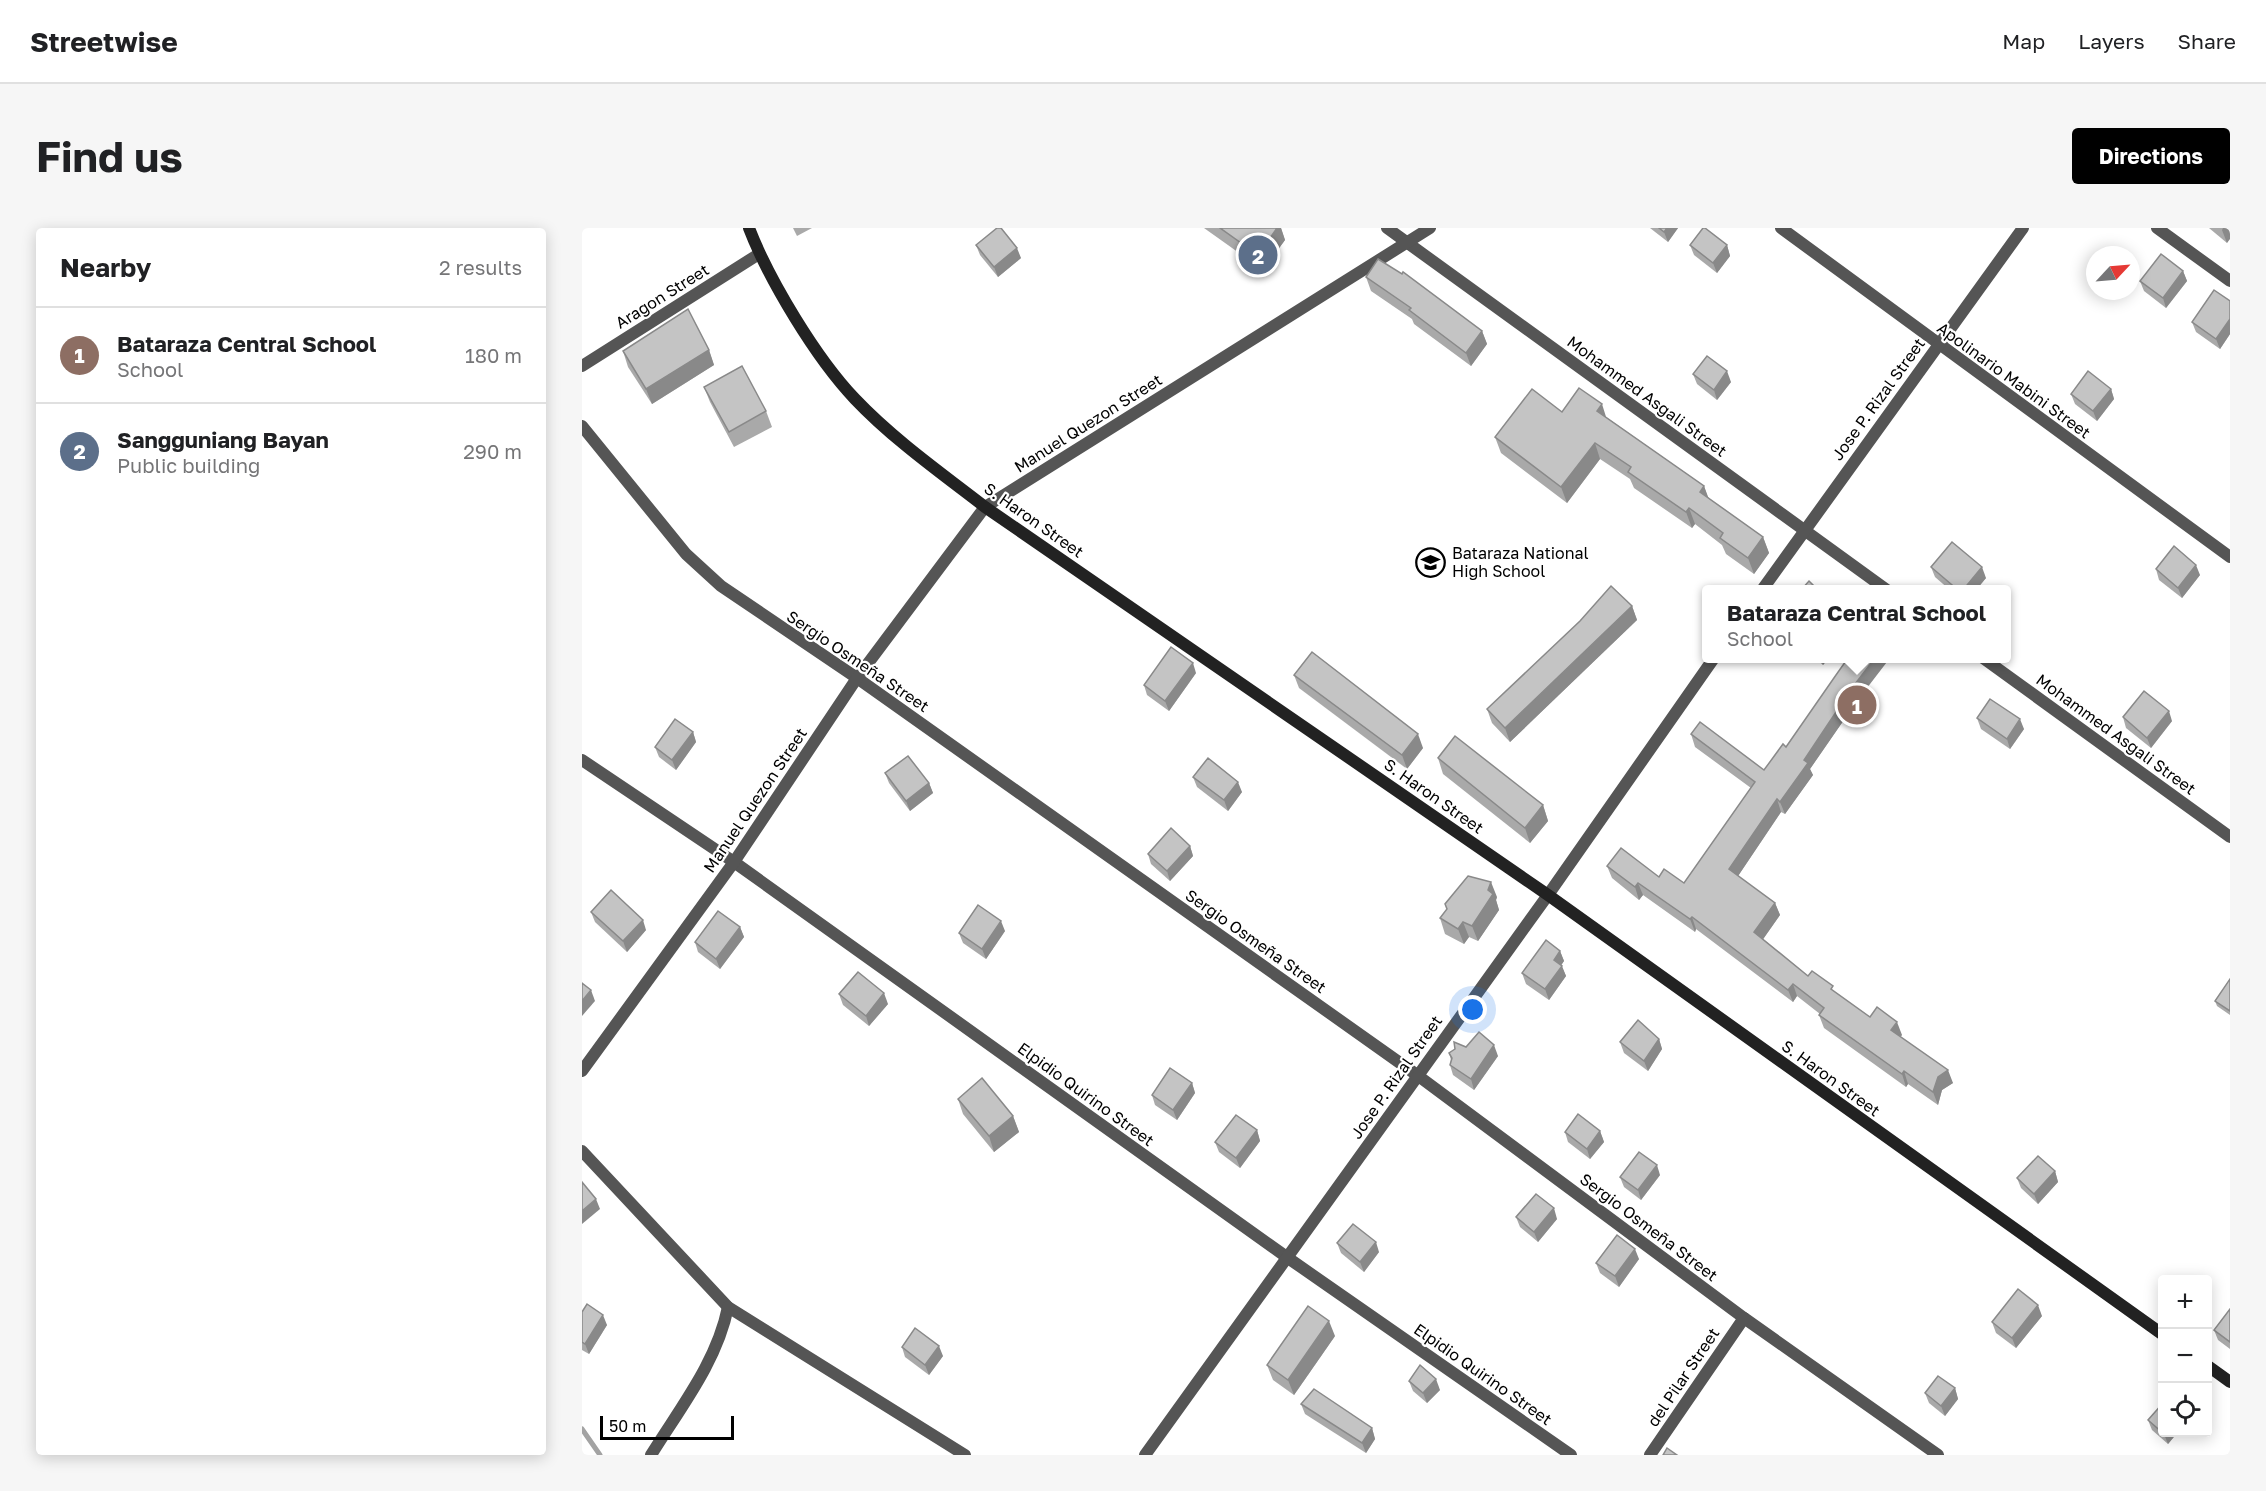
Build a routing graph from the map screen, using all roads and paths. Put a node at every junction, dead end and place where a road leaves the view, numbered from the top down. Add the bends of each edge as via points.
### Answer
1 (749, 228) edge
2 (1387, 228) edge
3 (1430, 228) edge
4 (1781, 228) edge
5 (2023, 228) edge
6 (2157, 228) edge
7 (1407, 243) junction
8 (759, 254) junction
9 (2230, 281) edge
10 (1937, 345) junction
11 (582, 366) edge
12 (582, 426) edge
13 (985, 507) junction
14 (1804, 530) junction
15 (2230, 557) edge
16 (1766, 585) edge
17 (1880, 585) edge
18 (1710, 663) edge
19 (1990, 663) edge
20 (857, 678) junction
21 (582, 760) edge
22 (2230, 837) edge
23 (734, 862) junction
24 (1548, 895) junction
25 (582, 1071) edge
26 (1417, 1075) junction
27 (582, 1151) edge
28 (1288, 1258) junction
29 (728, 1307) junction
30 (1744, 1318) junction
31 (2158, 1330) edge
32 (2212, 1369) edge
33 (2230, 1382) edge
34 (651, 1455) edge
35 (965, 1455) edge
36 (1145, 1455) edge
37 (1571, 1455) edge
38 (1650, 1455) edge
39 (1938, 1455) edge

1 - 8 street, S. Haron Street
2 - 7 street, Mohammed Asgali Street
3 - 7 street, Manuel Quezon Street
4 - 10 street, Apolinario Mabini Street
5 - 10 street, Jose P. Rizal Street
6 - 9 street
7 - 13 street, Manuel Quezon Street
7 - 14 street, Mohammed Asgali Street
8 - 11 street, Aragon Street
8 - 13 street, S. Haron Street via 814,346 856,400
10 - 14 street, Jose P. Rizal Street
10 - 15 street, Apolinario Mabini Street
12 - 20 street, Sergio Osmeña Street via 686,554 721,586
13 - 20 street, Manuel Quezon Street
13 - 24 street, S. Haron Street
14 - 16 street, Jose P. Rizal Street
14 - 17 street, Mohammed Asgali Street
18 - 24 street, Jose P. Rizal Street
19 - 22 street, Mohammed Asgali Street
20 - 23 street, Manuel Quezon Street
20 - 26 street, Sergio Osmeña Street
21 - 23 street, Elpidio Quirino Street
23 - 25 street, Manuel Quezon Street
23 - 28 street, Elpidio Quirino Street
24 - 26 street, Jose P. Rizal Street
24 - 31 street, S. Haron Street
26 - 28 street, Jose P. Rizal Street
26 - 30 street, Sergio Osmeña Street
27 - 29 street
28 - 36 street, Jose P. Rizal Street
28 - 37 street, Elpidio Quirino Street
29 - 34 street via 709,1360
29 - 35 street
30 - 38 street, del Pilar Street
30 - 39 street, Sergio Osmeña Street
32 - 33 street

